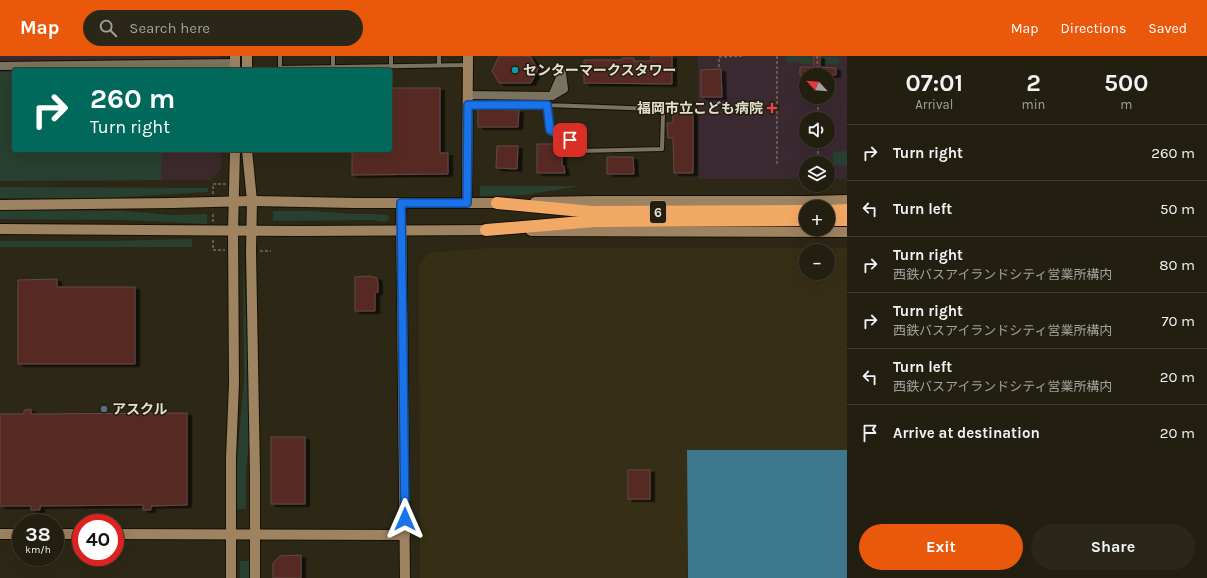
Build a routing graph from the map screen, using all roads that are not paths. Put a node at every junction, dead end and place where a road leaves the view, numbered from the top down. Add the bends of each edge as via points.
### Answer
1 (247, 56) edge
2 (280, 56) edge
3 (333, 56) edge
4 (391, 56) edge
5 (439, 56) edge
6 (468, 60) edge
7 (235, 63) edge
8 (439, 65) junction
9 (0, 66) edge
10 (392, 66) junction
11 (333, 67) junction
12 (247, 68) edge
13 (552, 96) dead end
14 (468, 100) junction
15 (547, 105) junction
16 (235, 152) edge
17 (247, 152) edge
18 (847, 200) edge
19 (234, 201) junction
20 (252, 201) junction
21 (401, 203) junction
22 (467, 203) junction
23 (497, 203) junction
24 (0, 205) edge
25 (847, 210) edge
26 (799, 211) edge
27 (835, 211) edge
28 (724, 216) junction
29 (593, 217) junction
30 (799, 220) edge
31 (835, 220) edge
32 (847, 220) edge
33 (0, 229) edge
34 (233, 230) junction
35 (251, 230) junction
36 (486, 230) junction
37 (402, 231) junction
38 (847, 232) edge
39 (0, 534) edge
40 (12, 534) edge
41 (124, 534) edge
42 (231, 534) junction
43 (255, 535) junction
44 (405, 535) junction
45 (231, 578) edge
46 (255, 578) edge
47 (404, 578) edge

1 - 12 street
2 - 11 lane via 280,68
3 - 11 lane
4 - 10 lane
5 - 8 lane
6 - 8 lane
6 - 14 street
7 - 9 street
8 - 10 lane
10 - 11 lane
13 - 14 street
14 - 15 lane
14 - 22 street
15 - 15 lane via 656,109 663,115 662,149 580,151 567,138 550,130
16 - 19 street
17 - 20 street
18 - 23 street
19 - 20 street
19 - 24 street
19 - 34 street
20 - 21 street
20 - 35 street
21 - 22 street
21 - 37 street
22 - 23 street
23 - 29 highway
25 - 27 highway
26 - 28 highway, 6
28 - 29 highway, 6
28 - 30 highway, 6
29 - 36 highway
31 - 32 highway
33 - 34 street
34 - 35 street
34 - 42 street via 234,383 230,458
35 - 37 street
35 - 43 street
36 - 37 street
36 - 38 street
37 - 44 street
39 - 40 street
41 - 42 street
42 - 43 street
42 - 45 street
43 - 44 street
43 - 46 street
44 - 47 street

